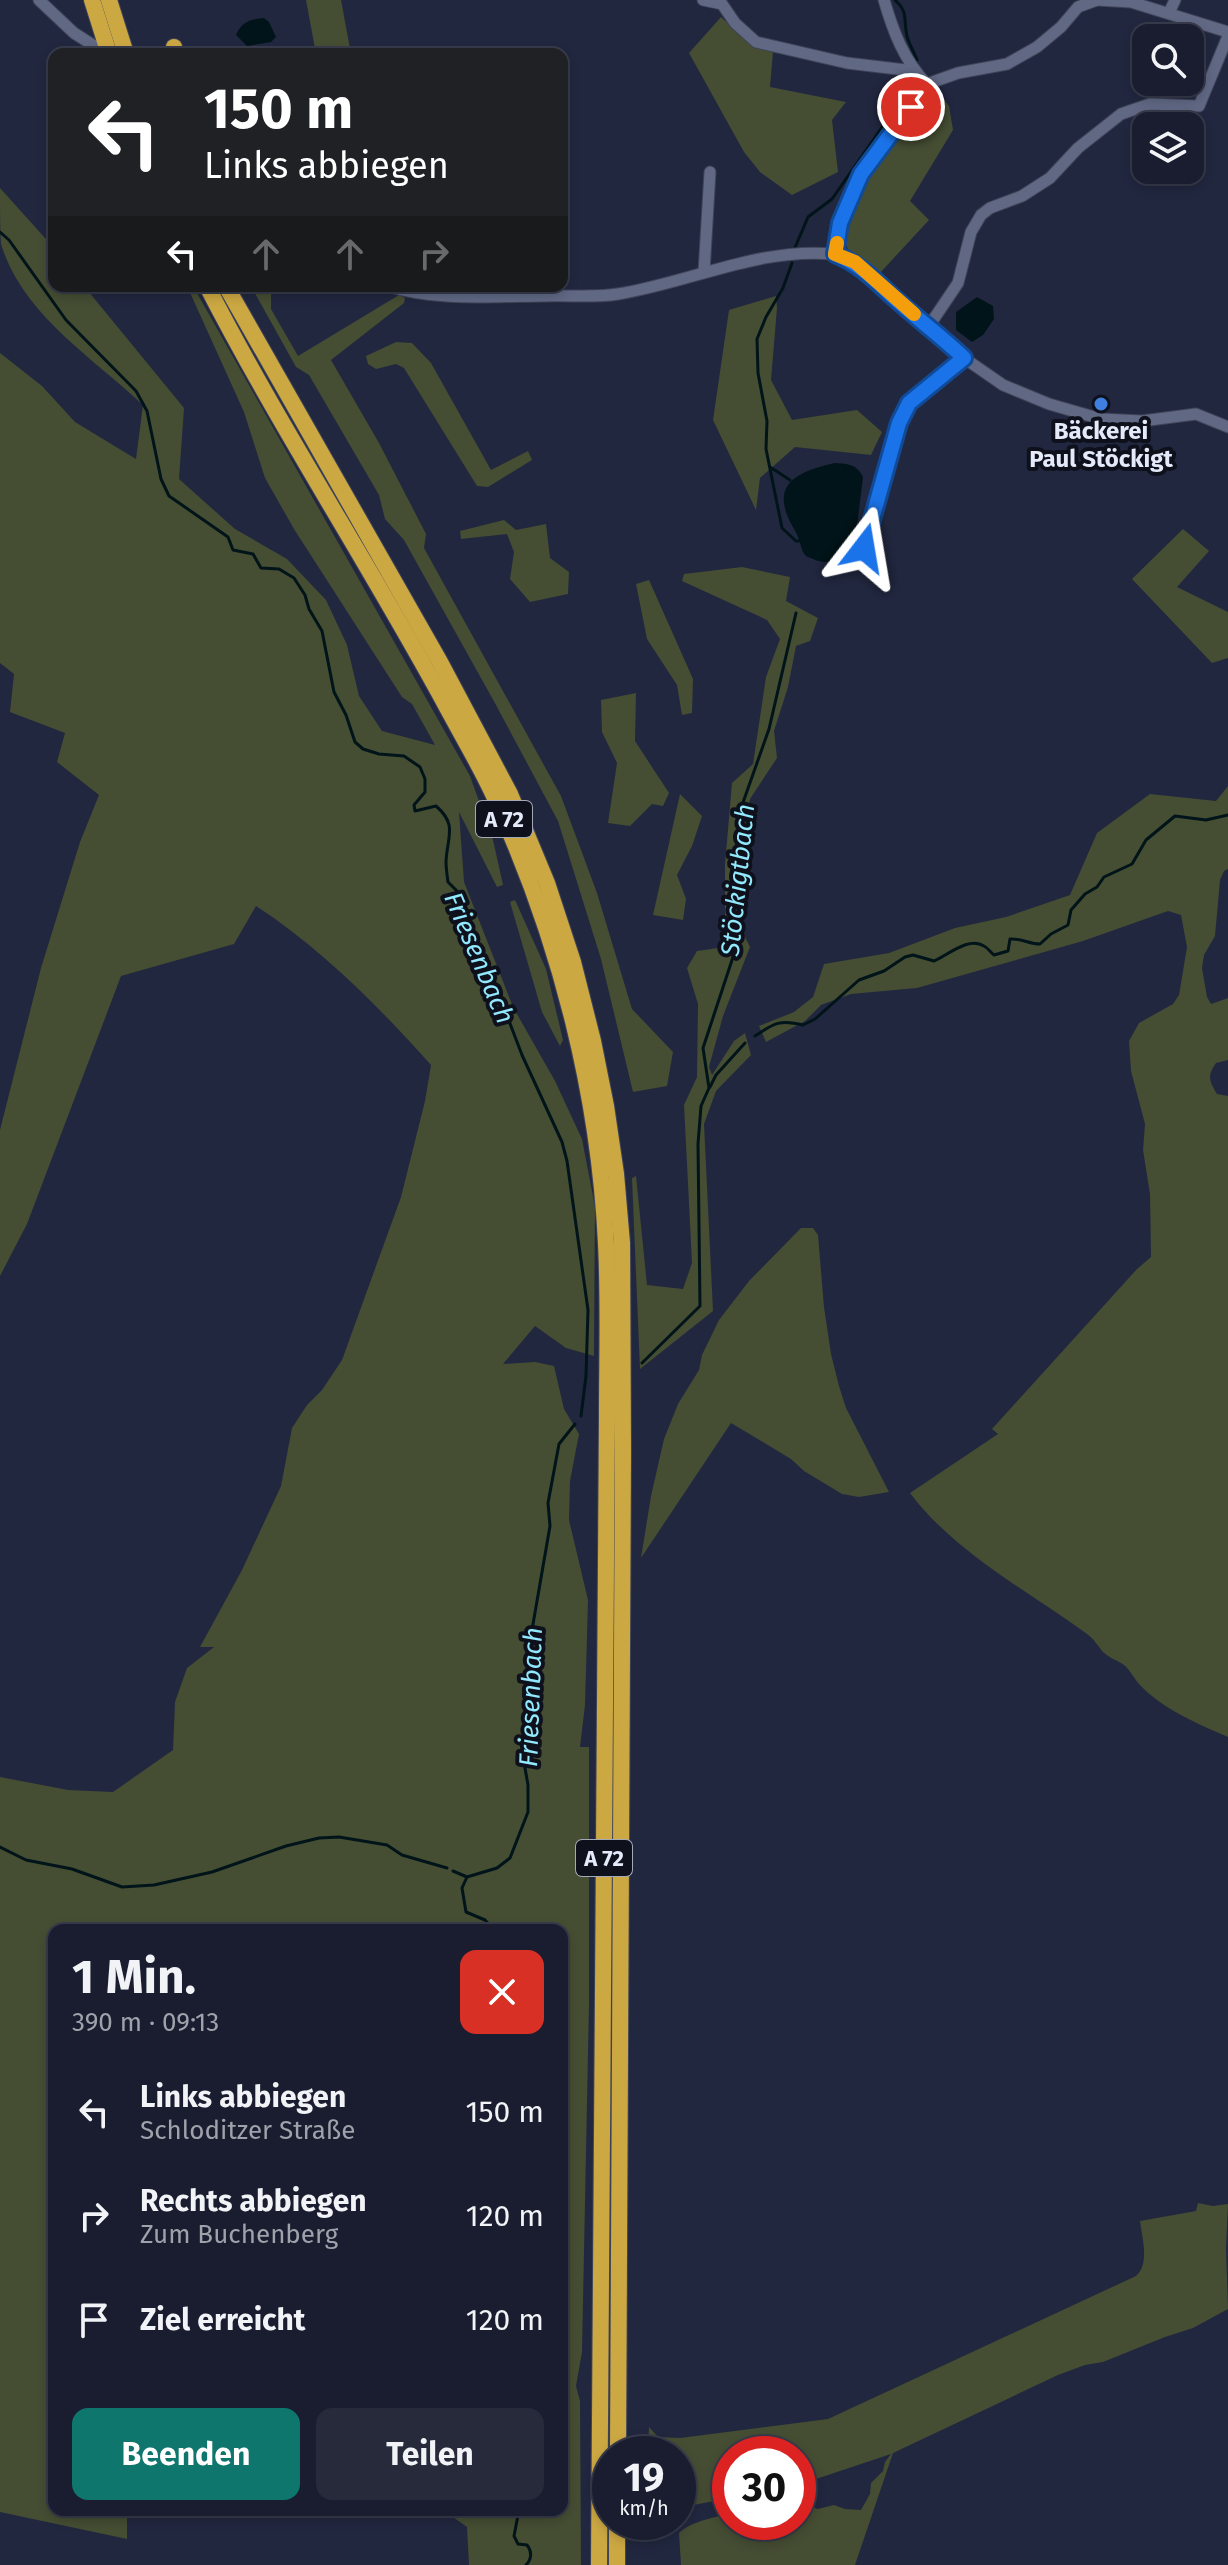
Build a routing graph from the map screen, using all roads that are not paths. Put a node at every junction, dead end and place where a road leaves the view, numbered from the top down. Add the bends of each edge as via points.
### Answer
1 (39, 0) edge
2 (92, 0) edge
3 (109, 0) edge
4 (703, 0) edge
5 (884, 0) edge
6 (1097, 0) edge
7 (1175, 0) edge
8 (1169, 13) junction
9 (1228, 34) edge
10 (109, 48) edge
11 (113, 48) edge
12 (114, 48) edge
13 (914, 71) junction
14 (927, 84) junction
15 (710, 172) dead end
16 (835, 254) junction
17 (704, 272) junction
18 (210, 292) edge
19 (229, 292) edge
20 (411, 292) edge
21 (929, 326) junction
22 (964, 358) junction
23 (1228, 427) edge
24 (860, 553) dead end
25 (615, 1416) junction
26 (615, 1449) junction
27 (618, 2436) edge
28 (617, 2540) edge
29 (599, 2565) edge
30 (617, 2565) edge

1 - 10 street via 74,33
2 - 11 highway
3 - 12 highway
4 - 13 street via 722,4 756,42 847,63
5 - 13 street
6 - 8 street via 1131,2
6 - 14 street via 1078,7 1037,47 1007,64
7 - 8 street
8 - 9 street
9 - 21 street via 1199,106 1150,104 1121,114 1050,178 981,215 971,232 958,283
13 - 14 street
14 - 16 street via 861,174 840,223
15 - 17 street
16 - 17 street via 769,258
16 - 21 street via 855,262
17 - 20 street via 615,295 459,297
18 - 25 highway, A 72 via 422,662 498,803 532,887 564,989 594,1128
19 - 25 highway, A 72 via 440,662 510,794 547,883 593,1041 608,1119 622,1243
21 - 22 street
22 - 23 street via 1003,385 1101,419 1142,421 1196,414
22 - 24 street via 909,403
25 - 26 highway, A 72
26 - 27 highway, A 72
26 - 29 highway, A 72
28 - 30 highway

